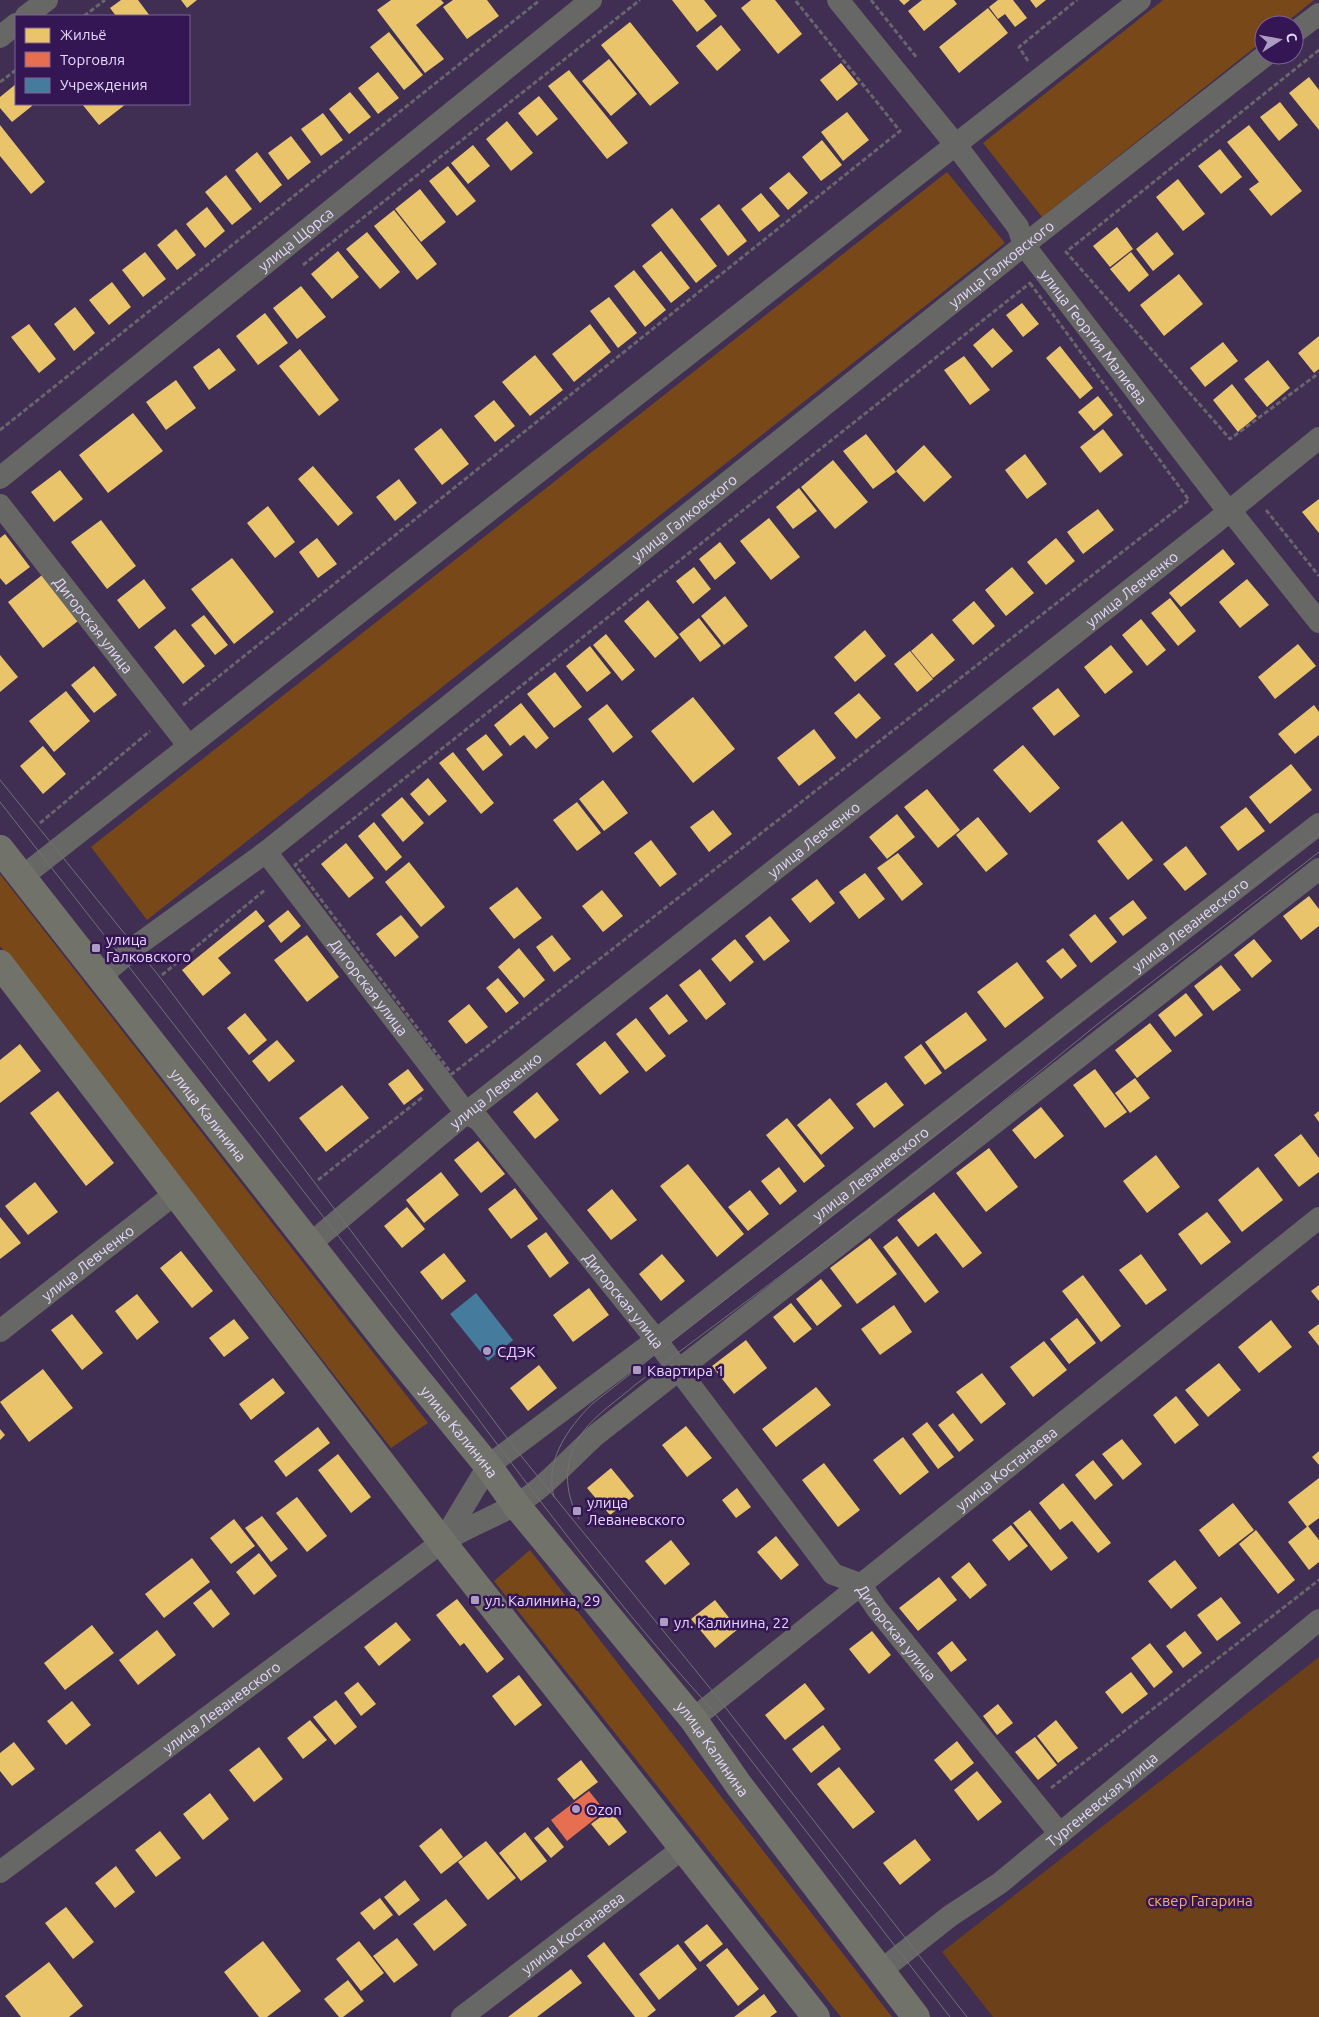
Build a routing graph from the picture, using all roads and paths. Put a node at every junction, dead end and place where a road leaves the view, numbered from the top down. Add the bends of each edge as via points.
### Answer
1 (48, 0) edge
2 (105, 0) edge
3 (540, 0) edge
4 (591, 0) edge
5 (640, 0) edge
6 (794, 0) edge
7 (838, 0) edge
8 (871, 0) edge
9 (1077, 0) edge
10 (1140, 0) edge
11 (1319, 14) edge
12 (27, 15) edge
13 (85, 15) edge
14 (15, 25) edge
15 (1304, 25) edge
16 (0, 37) edge
17 (1319, 50) edge
18 (1254, 64) edge
19 (923, 65) dead end
20 (1031, 67) dead end
21 (15, 71) edge
22 (0, 82) edge
23 (955, 144) junction
24 (1024, 245) junction
25 (298, 270) dead end
26 (1319, 373) edge
27 (0, 430) edge
28 (1319, 438) edge
29 (0, 478) edge
30 (0, 506) edge
31 (1265, 508) dead end
32 (1228, 511) junction
33 (1319, 576) edge
34 (1319, 622) edge
35 (177, 710) dead end
36 (156, 726) dead end
37 (188, 745) junction
38 (40, 823) dead end
39 (1319, 824) edge
40 (0, 850) edge
41 (266, 852) junction
42 (295, 865) dead end
43 (1319, 869) edge
44 (22, 877) junction
45 (269, 886) dead end
46 (0, 964) edge
47 (162, 975) dead end
48 (101, 976) junction
49 (452, 1074) dead end
50 (425, 1095) dead end
51 (466, 1113) junction
52 (318, 1180) dead end
53 (176, 1193) junction
54 (1319, 1218) edge
55 (310, 1244) junction
56 (0, 1331) edge
57 (656, 1340) junction
58 (678, 1370) junction
59 (488, 1466) junction
60 (516, 1505) junction
61 (442, 1542) junction
62 (1319, 1580) edge
63 (860, 1584) junction
64 (1319, 1620) edge
65 (692, 1718) junction
66 (1034, 1802) junction
67 (1060, 1834) junction
68 (682, 1849) junction
69 (0, 1872) edge
70 (880, 1972) junction
71 (462, 2017) edge
72 (816, 2017) edge
73 (916, 2017) edge

1 - 12 street
2 - 13 path
3 - 27 path
4 - 29 street, улица Щорса
5 - 25 path
6 - 35 path via 900,131
7 - 23 street, улица Георгия Малиева
8 - 19 path
9 - 20 path via 1018,47
10 - 23 street
11 - 15 street
14 - 16 street
17 - 26 path via 1066,252 1230,439
18 - 24 street, улица Галковского
21 - 22 path
23 - 24 street, улица Георгия Малиева via 1018,228
23 - 37 street
24 - 32 street, улица Георгия Малиева
24 - 41 street, улица Галковского
28 - 32 street, улица Левченко
30 - 37 street, Дигорская улица
31 - 33 path
32 - 34 street, улица Георгия Малиева
32 - 51 street, улица Левченко
36 - 38 path
37 - 44 street
39 - 57 street, улица Леваневского
40 - 44 main road, улица Калинина
41 - 48 street, улица Галковского via 139,944
41 - 51 street, Дигорская улица
42 - 49 path via 1030,283 1189,500
43 - 58 street, улица Леваневского
44 - 48 main road, улица Калинина
45 - 47 path
46 - 53 main road
48 - 55 main road, улица Калинина
50 - 52 path
51 - 55 street, улица Левченко
51 - 57 street, Дигорская улица via 479,1120
53 - 56 street, улица Левченко
53 - 61 main road
54 - 63 street, улица Костанаева
55 - 59 main road, улица Калинина
57 - 58 street, Дигорская улица
57 - 59 street, улица Леваневского
58 - 60 street, улица Леваневского via 597,1434
58 - 63 street, Дигорская улица via 833,1574
59 - 60 main road, улица Калинина
59 - 61 street, улица Леваневского
60 - 61 street, улица Леваневского
60 - 65 main road, улица Калинина
61 - 68 main road
61 - 69 street, улица Леваневского
62 - 66 path
63 - 65 street, улица Костанаева
63 - 66 street, Дигорская улица
64 - 67 street, Тургеневская улица
65 - 70 main road, улица Калинина
66 - 67 street, Дигорская улица
67 - 70 street, Тургеневская улица
68 - 71 street, улица Костанаева
68 - 72 main road
70 - 73 main road, улица Калинина

